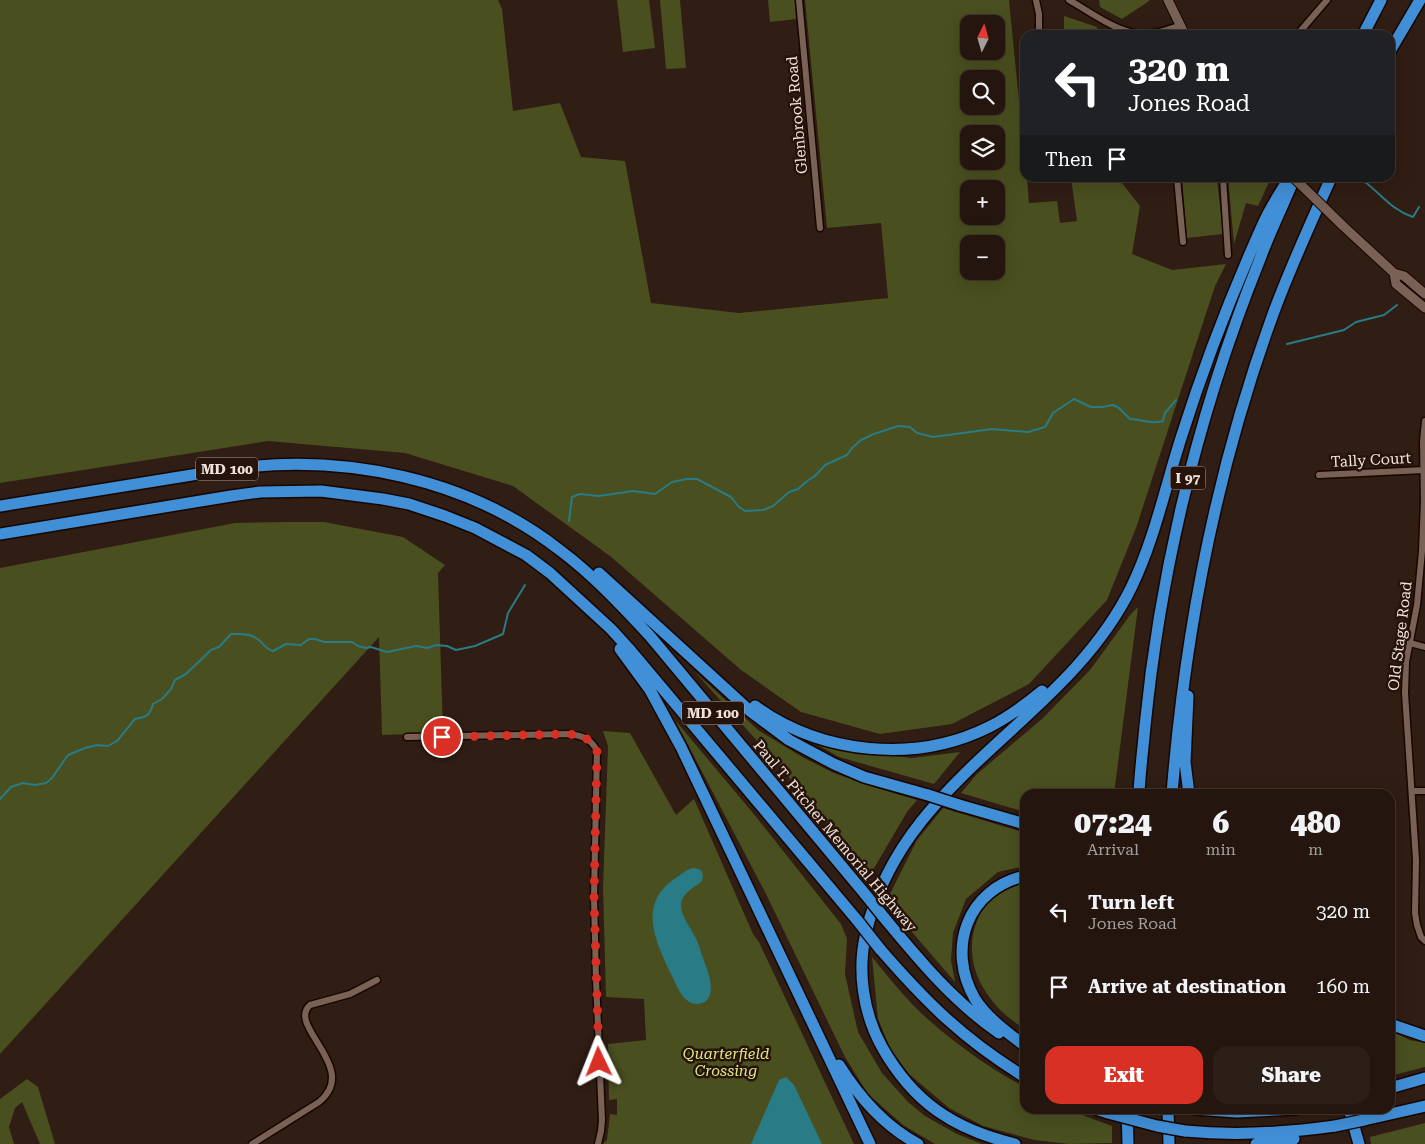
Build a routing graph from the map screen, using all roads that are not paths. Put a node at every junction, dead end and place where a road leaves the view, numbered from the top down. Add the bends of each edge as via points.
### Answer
1 (799, 0) edge
2 (1036, 0) edge
3 (1069, 0) edge
4 (1168, 0) edge
5 (1327, 0) edge
6 (1375, 0) edge
7 (1381, 0) edge
8 (1411, 0) edge
9 (1420, 0) edge
10 (1180, 26) junction
11 (1039, 30) edge
12 (1123, 30) edge
13 (1167, 30) edge
14 (1182, 30) edge
15 (1301, 30) edge
16 (1364, 30) edge
17 (1365, 30) edge
18 (1395, 35) edge
19 (1395, 42) edge
20 (1177, 182) edge
21 (1222, 182) edge
22 (1287, 182) edge
23 (1292, 182) edge
24 (1298, 182) edge
25 (1328, 182) edge
26 (820, 228) dead end
27 (1183, 242) dead end
28 (1228, 255) dead end
29 (1394, 273) junction
30 (1425, 294) edge
31 (1425, 308) edge
32 (1425, 421) edge
33 (1424, 470) edge
34 (1319, 475) dead end
35 (0, 506) edge
36 (515, 520) junction
37 (0, 534) edge
38 (1424, 551) edge
39 (588, 609) junction
40 (1194, 613) junction
41 (1410, 643) junction
42 (1425, 647) edge
43 (1094, 648) junction
44 (704, 668) junction
45 (408, 737) dead end
46 (1139, 789) edge
47 (1172, 789) edge
48 (1188, 789) edge
49 (1425, 791) edge
50 (1412, 792) junction
51 (1020, 822) edge
52 (1020, 878) edge
53 (1425, 942) edge
54 (376, 980) dead end
55 (794, 982) junction
56 (1395, 1026) edge
57 (1425, 1036) edge
58 (1020, 1042) edge
59 (1020, 1048) edge
60 (1020, 1074) edge
61 (1425, 1078) edge
62 (1395, 1087) edge
63 (1425, 1106) edge
64 (1395, 1113) edge
65 (1112, 1114) edge
66 (1127, 1114) edge
67 (1132, 1114) edge
68 (1166, 1114) edge
69 (1166, 1114) edge
70 (1350, 1114) edge
71 (1390, 1114) edge
72 (1335, 1127) junction
73 (252, 1144) edge
74 (598, 1144) edge
75 (870, 1144) edge
76 (918, 1144) edge
77 (1015, 1144) edge
78 (1129, 1144) edge
79 (1164, 1144) edge
80 (1169, 1144) edge
81 (1256, 1144) edge
82 (1359, 1144) edge

1 - 26 street, Glenbrook Road
2 - 11 street
3 - 12 street
4 - 10 street
5 - 15 street
6 - 16 highway
7 - 17 highway
8 - 18 highway
9 - 19 highway
10 - 13 street
10 - 14 street
20 - 27 street
21 - 28 street
22 - 43 highway via 1264,221 1216,339 1143,561 1130,590
23 - 46 highway, I 97 via 1242,306 1198,441 1174,540 1158,626
24 - 29 street, bridge
25 - 40 highway, I 97 via 1290,270 1243,405 1218,497
29 - 30 street via 1404,276
29 - 31 street via 1396,284
32 - 33 street, Old Stage Road
33 - 34 street, Tally Court
33 - 38 street, Old Stage Road
35 - 36 highway, Paul T. Pitcher Memorial Highway / MD 100 via 229,469 305,464 371,470 423,482 454,491
36 - 44 highway via 563,546 597,570
36 - 59 highway, Paul T. Pitcher Memorial Highway / MD 100, bridge via 561,550 619,602 944,987
37 - 39 highway, MD 100 via 260,492 350,494 409,504 475,528 532,560
38 - 41 street, Old Stage Road
39 - 55 highway via 650,690 666,717
39 - 60 highway, MD 100, bridge via 631,651 915,989 979,1047
40 - 47 highway, I 97
40 - 48 highway via 1185,762
41 - 42 street
41 - 50 street, Old Stage Road via 1405,693
43 - 44 highway via 1015,712 988,728 945,743 895,749 850,746 806,734 765,713
43 - 77 highway via 923,817 878,891 863,945 863,991 869,1018 878,1042 894,1068 928,1105 949,1119 973,1131
44 - 51 highway, bridge via 750,711 810,753 864,777
45 - 74 street via 569,734 586,738 597,751 594,885 602,1120
49 - 50 street
50 - 53 street, Old Stage Road via 1415,913
52 - 58 highway via 989,892 977,905 965,928 962,958 976,1000 999,1026
54 - 73 street via 350,994 307,1008 306,1023 328,1059 331,1085 319,1102
55 - 75 highway
55 - 76 highway via 853,1087 882,1119
56 - 57 highway
61 - 62 highway
63 - 64 highway, bridge
65 - 72 highway, bridge via 1213,1134 1262,1134
66 - 78 highway
67 - 78 highway
68 - 79 highway
69 - 80 highway
70 - 82 highway
71 - 72 highway, bridge
72 - 81 highway via 1310,1136

